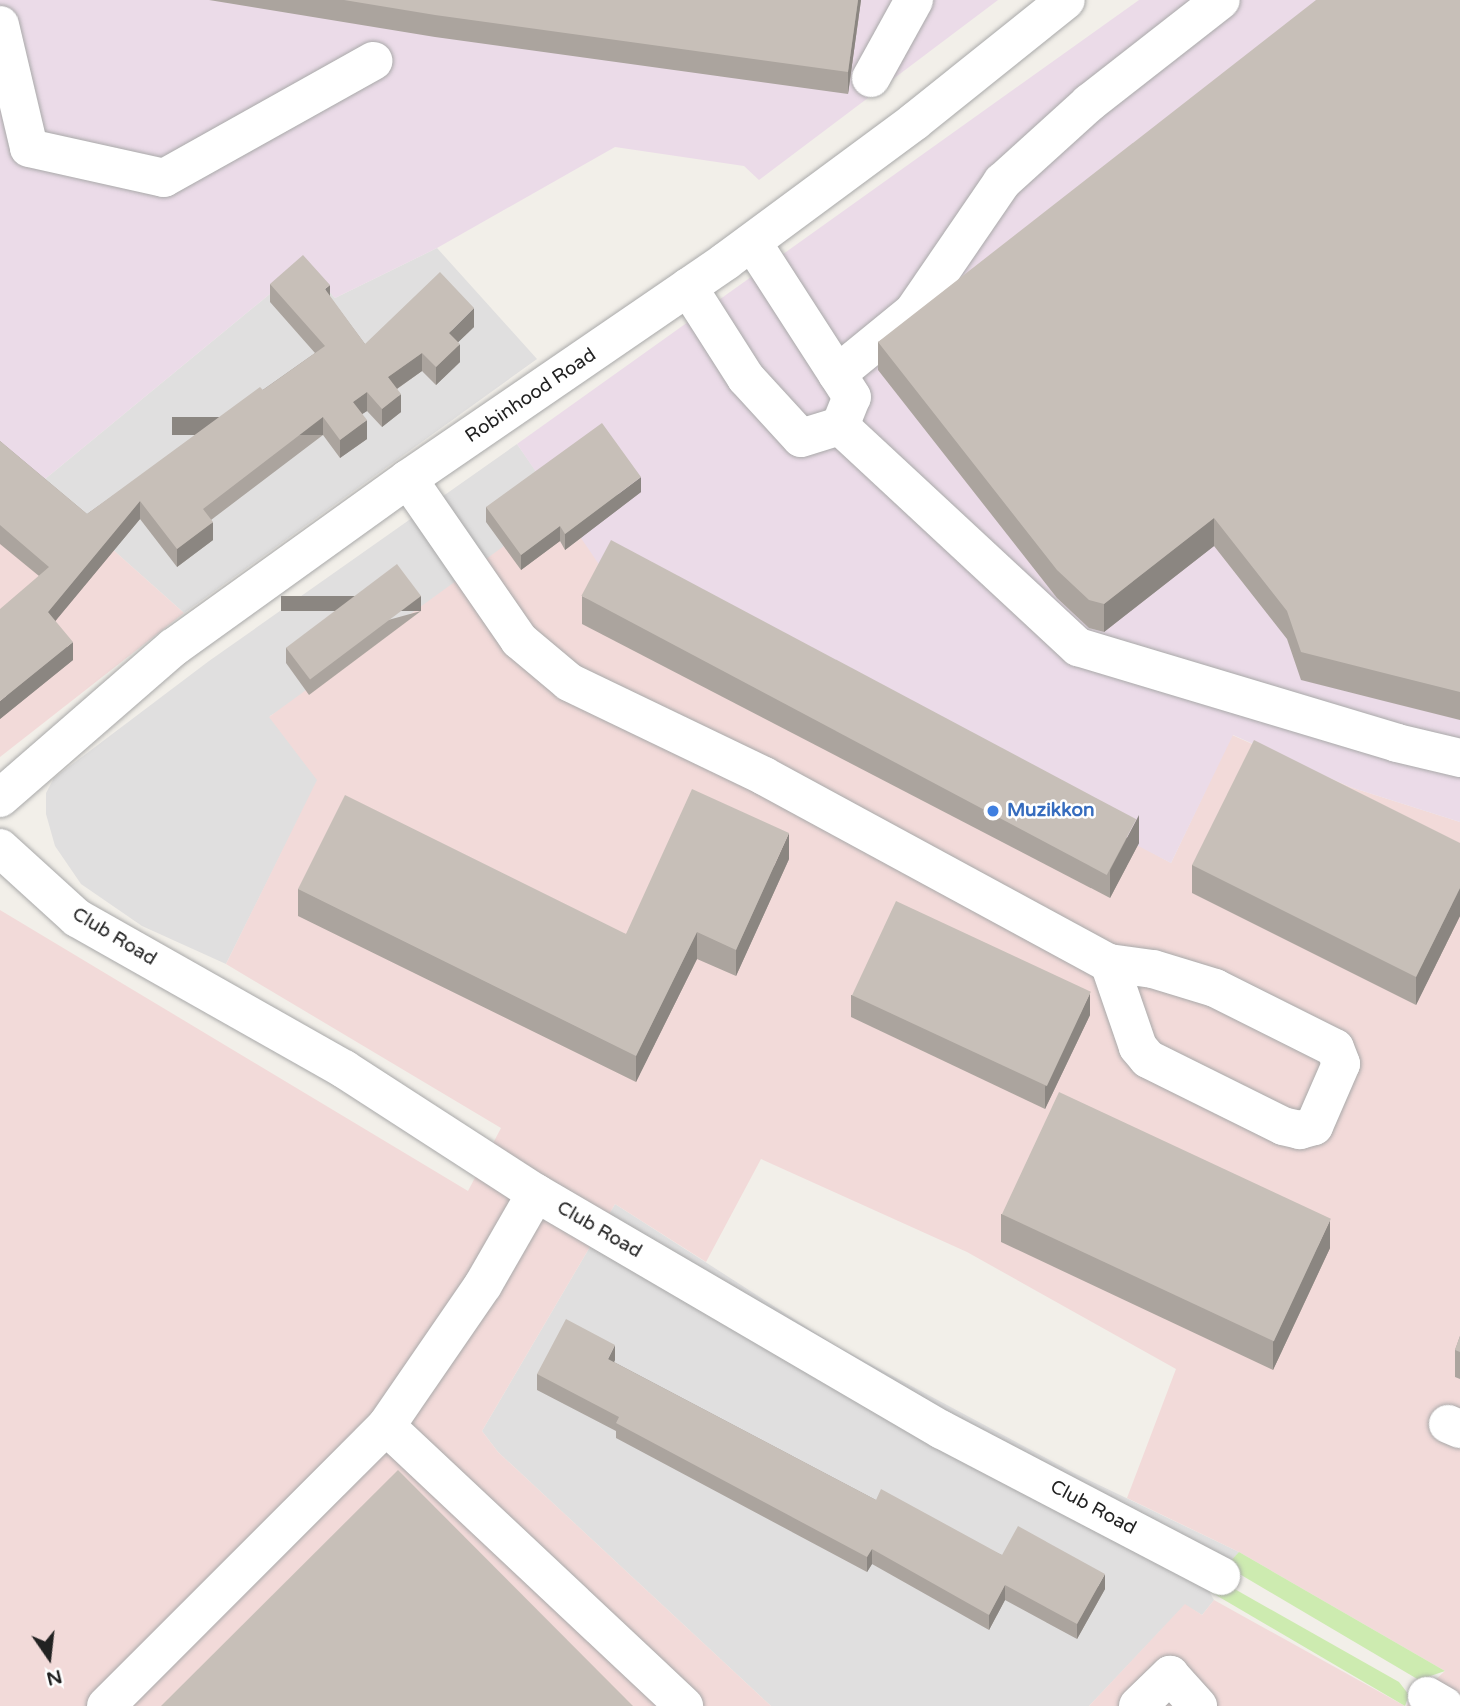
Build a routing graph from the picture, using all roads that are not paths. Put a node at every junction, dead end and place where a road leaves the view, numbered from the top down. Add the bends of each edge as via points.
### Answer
1 (914, 0) edge
2 (1066, 0) edge
3 (1221, 0) edge
4 (0, 25) edge
5 (373, 61) dead end
6 (871, 78) dead end
7 (752, 242) junction
8 (688, 287) junction
9 (837, 374) junction
10 (840, 426) junction
11 (408, 479) junction
12 (1460, 758) edge
13 (0, 798) edge
14 (0, 848) edge
15 (1110, 963) junction
16 (536, 1193) junction
17 (386, 1426) junction
18 (1221, 1576) dead end
19 (106, 1706) edge
20 (684, 1706) edge
21 (1138, 1706) edge
22 (1198, 1706) edge

1 - 6 street
2 - 7 street, Robinhood Road via 915,121
3 - 9 street via 1089,103 1002,182 913,312
4 - 5 street via 29,148 164,178
7 - 8 street, Robinhood Road
7 - 9 street
8 - 10 street via 746,378 801,438
8 - 11 street, Robinhood Road
9 - 10 street via 852,397
10 - 12 street via 1078,646
11 - 13 street, Robinhood Road via 174,647
11 - 15 street via 519,640 569,682 764,776
14 - 16 street, Club Road via 77,918 344,1069
15 - 15 street via 1138,1047 1148,1059 1283,1126 1300,1130 1314,1126 1341,1064 1335,1048 1215,988 1153,969
16 - 17 street via 483,1285
16 - 18 street, Club Road via 942,1430
17 - 19 street
17 - 20 street
21 - 22 street via 1170,1675

